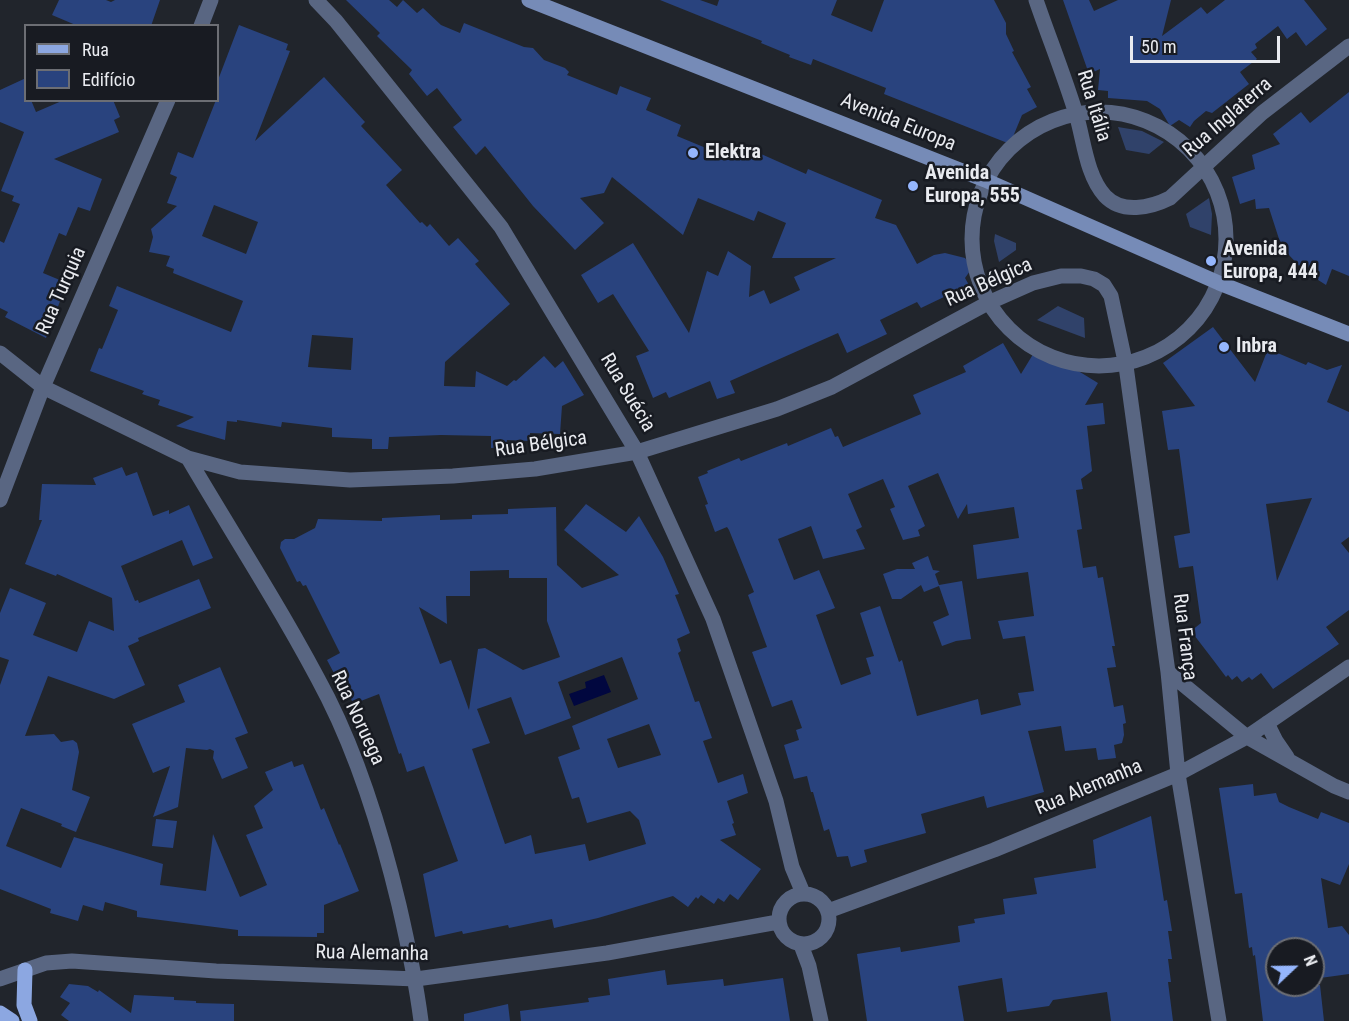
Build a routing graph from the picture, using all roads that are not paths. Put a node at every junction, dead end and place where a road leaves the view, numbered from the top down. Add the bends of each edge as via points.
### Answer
1 (211, 0) edge
2 (316, 0) edge
3 (529, 0) edge
4 (1036, 0) edge
5 (202, 24) edge
6 (1349, 46) edge
7 (167, 102) edge
8 (1076, 113) junction
9 (1204, 165) junction
10 (985, 180) junction
11 (1130, 208) joint
12 (1081, 276) joint
13 (1219, 283) junction
14 (988, 303) junction
15 (1349, 334) edge
16 (0, 353) edge
17 (1126, 366) junction
18 (43, 387) junction
19 (638, 452) junction
20 (188, 458) junction
21 (0, 500) edge
22 (1349, 667) edge
23 (1168, 672) junction
24 (1267, 723) junction
25 (1247, 737) junction
26 (1290, 762) junction
27 (1178, 774) junction
28 (1349, 792) edge
29 (792, 867) junction
30 (803, 893) junction
31 (788, 898) junction
32 (828, 911) junction
33 (778, 922) junction
34 (819, 939) junction
35 (801, 945) junction
36 (809, 966) junction
37 (26, 970) junction
38 (0, 979) edge
39 (416, 979) junction
40 (0, 1013) edge
41 (12, 1021) edge
42 (30, 1021) edge
43 (421, 1021) edge
44 (821, 1021) edge
45 (1219, 1021) edge

1 - 5 street
2 - 19 street, Rua Suécia via 501,227
3 - 10 main road, Avenida Europa
4 - 8 street, Rua Itália
6 - 9 street, Rua Inglaterra via 1262,113
7 - 18 street, Rua Turquia
8 - 9 street via 1110,112 1145,120 1175,137
8 - 10 street via 1039,126 1008,148
8 - 11 street, Rua Itália via 1096,181 1106,196
9 - 11 street, Rua Inglaterra via 1170,198
9 - 13 street via 1220,200 1227,242
10 - 13 main road, Avenida Europa
10 - 14 street via 971,224 974,269
12 - 14 street, Rua Bélgica via 1033,283
12 - 17 street, Rua França via 1104,285 1111,296
13 - 15 main road, Avenida Europa
13 - 17 street via 1197,324 1161,353
14 - 17 street via 1019,336 1050,352 1083,366
14 - 19 street, Rua Bélgica via 832,387 777,409
16 - 18 street, Rua Bélgica
17 - 23 street, Rua França
18 - 20 street, Rua Bélgica
18 - 21 street, Rua Turquia
19 - 20 street, Rua Bélgica via 535,469 350,480 240,472
19 - 29 street, Rua Suécia via 713,619 776,801
20 - 39 street, Rua Noruega via 328,699 358,765 384,842
22 - 24 street, Rua Alemanha
23 - 25 street
23 - 27 street, Rua França
24 - 25 street, Rua Alemanha
24 - 26 street
25 - 26 street
25 - 27 street, Rua Alemanha
26 - 28 street
27 - 32 street, Rua Alemanha via 994,850
27 - 45 street, Rua França
29 - 30 street, Rua Suécia
29 - 31 street, Rua Suécia
30 - 31 street
30 - 32 street via 823,902
31 - 33 street via 780,909
32 - 34 street via 826,931
33 - 35 street via 782,933
33 - 39 street, Rua Alemanha via 607,953
34 - 35 street
34 - 36 street
35 - 36 street
36 - 44 street
37 - 38 street, Rua Alemanha
37 - 39 street, Rua Alemanha via 46,963 72,961
37 - 42 main road via 24,1005
39 - 43 street, Rua Noruega
40 - 41 main road

